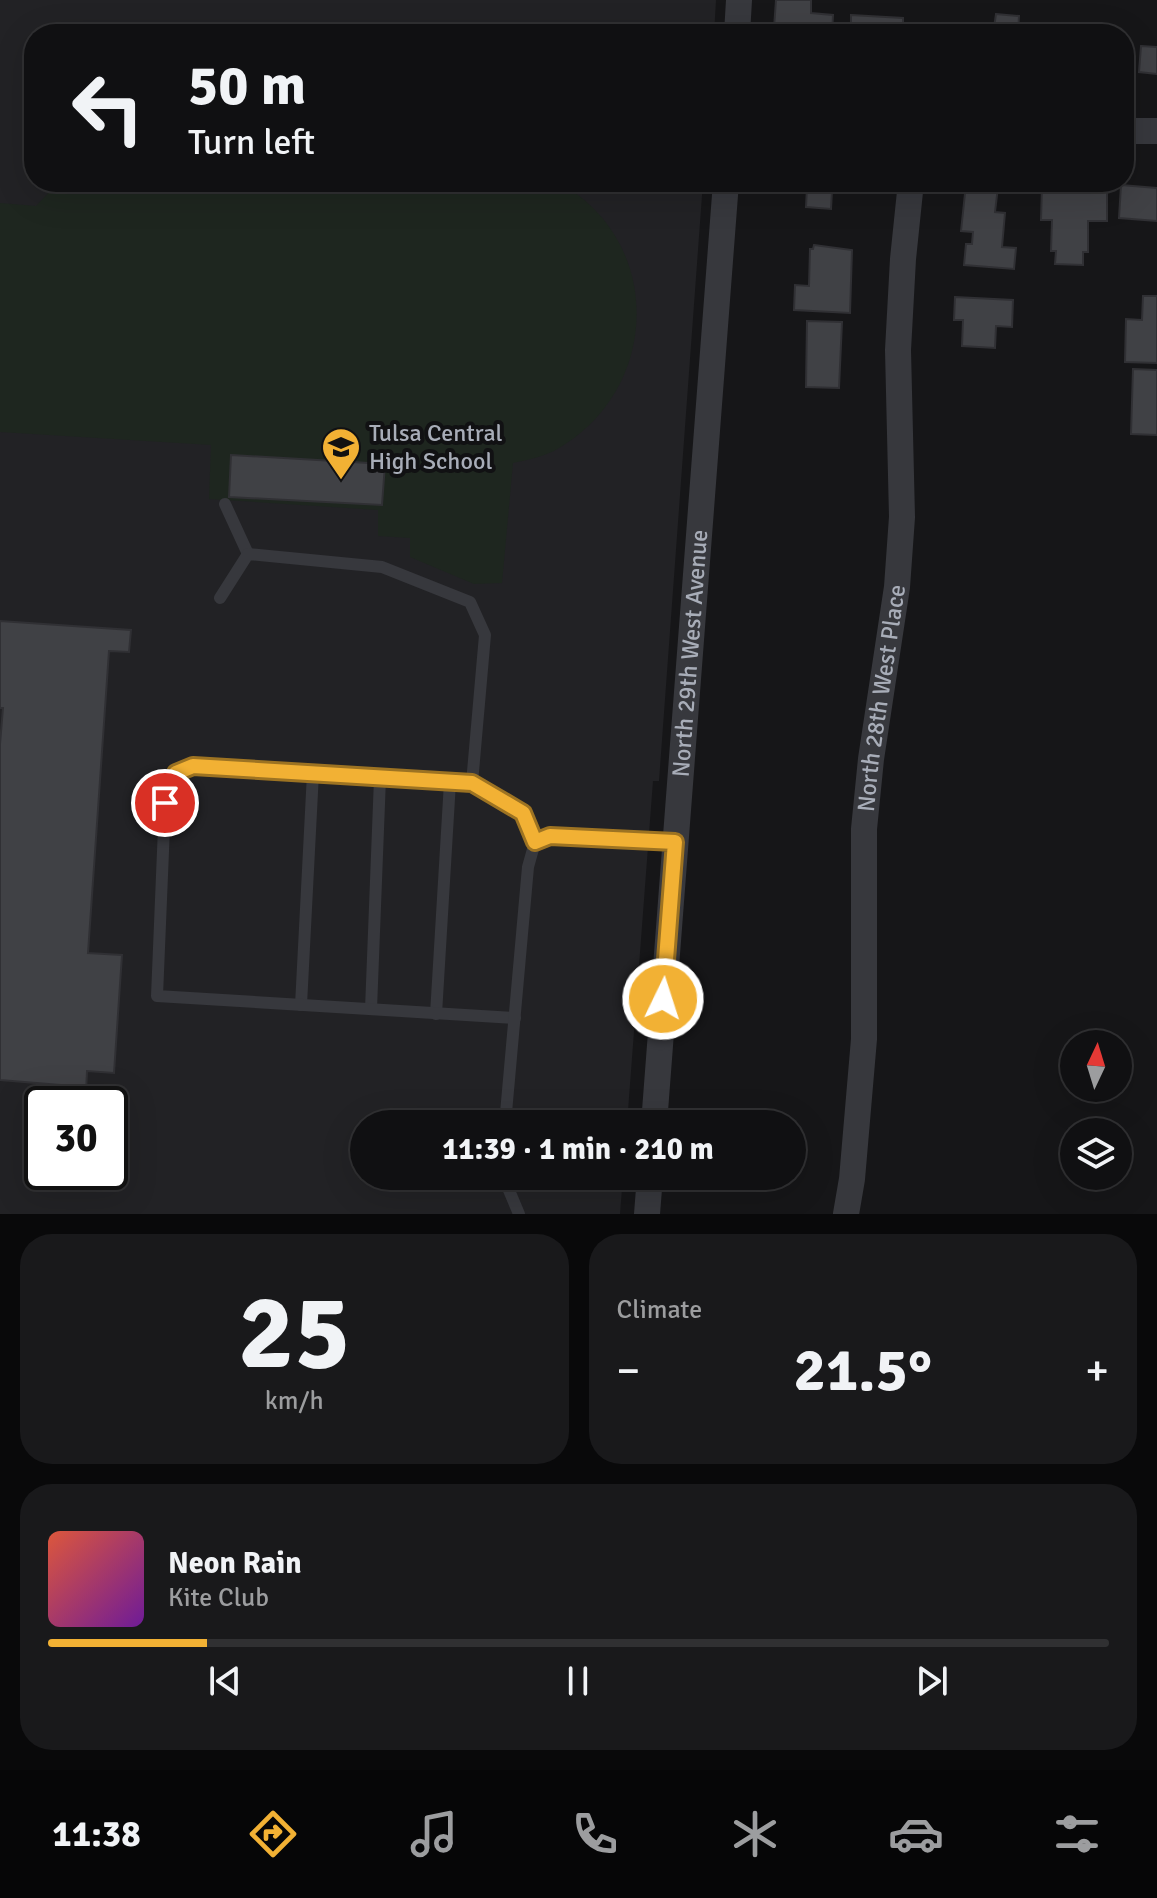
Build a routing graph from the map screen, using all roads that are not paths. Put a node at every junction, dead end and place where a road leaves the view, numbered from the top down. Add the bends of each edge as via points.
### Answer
1 (739, 0) edge
2 (738, 24) edge
3 (1134, 131) edge
4 (1157, 131) edge
5 (725, 192) edge
6 (910, 192) edge
7 (225, 504) dead end
8 (248, 554) junction
9 (220, 598) dead end
10 (313, 773) junction
11 (380, 778) junction
12 (450, 782) junction
13 (472, 783) junction
14 (535, 842) junction
15 (675, 842) junction
16 (301, 1005) junction
17 (371, 1009) junction
18 (436, 1014) junction
19 (515, 1018) junction
20 (506, 1110) edge
21 (655, 1110) edge
22 (509, 1190) edge
23 (649, 1190) edge
24 (519, 1214) edge
25 (647, 1214) edge
26 (846, 1214) edge

1 - 2 street
3 - 4 street
5 - 15 street, North 29th West Avenue
6 - 26 street, North 28th West Place via 898,350 902,517 864,829 864,1039
7 - 8 lane
8 - 9 lane
8 - 13 lane via 382,567 470,602 485,635
10 - 11 lane
10 - 16 lane
10 - 16 lane via 193,766 176,773 165,803 157,996
11 - 12 lane
11 - 17 lane
12 - 13 lane
12 - 18 lane
13 - 14 lane via 523,813
14 - 15 lane via 550,836
14 - 19 lane via 528,867
15 - 21 street, North 29th West Avenue
16 - 17 lane
17 - 18 lane
18 - 19 lane
19 - 20 lane
22 - 24 lane
23 - 25 street

